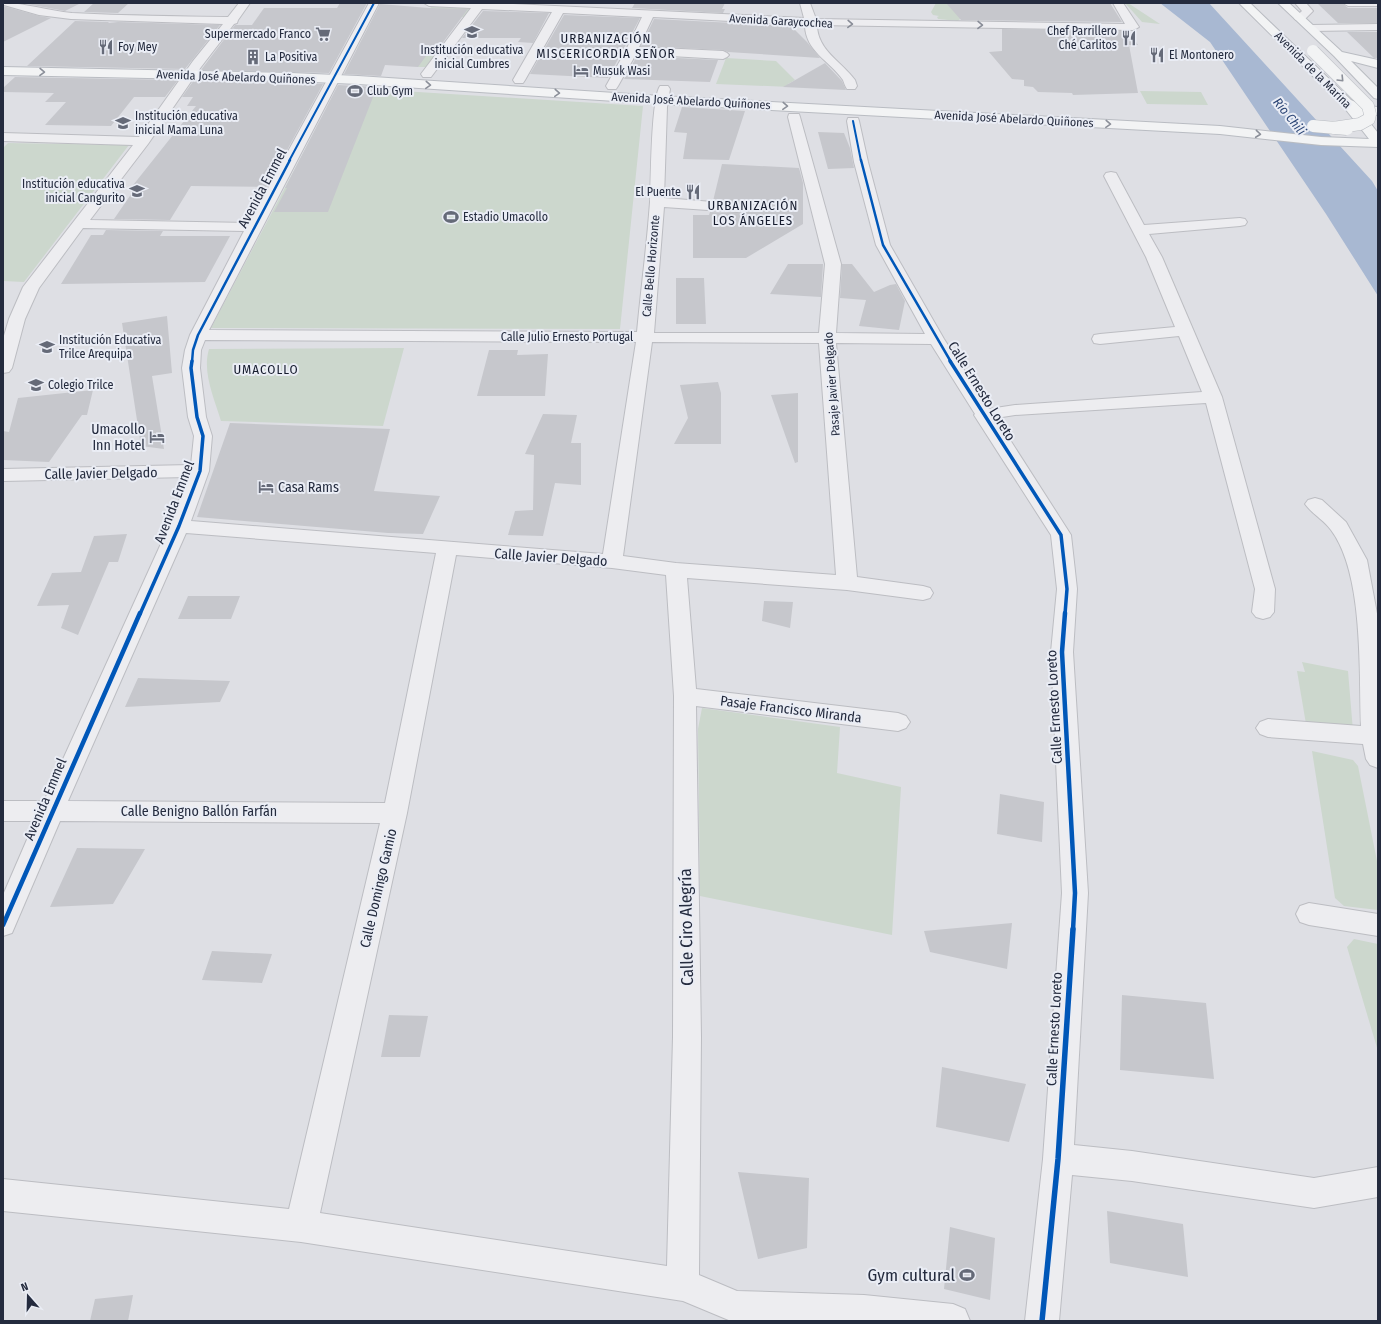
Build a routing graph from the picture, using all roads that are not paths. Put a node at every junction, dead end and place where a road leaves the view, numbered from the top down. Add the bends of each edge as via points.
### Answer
1 (8, 3) edge
2 (245, 3) edge
3 (374, 3) edge
4 (429, 3) edge
5 (805, 3) edge
6 (1118, 3) edge
7 (1244, 3) edge
8 (1254, 3) edge
9 (1283, 3) edge
10 (1300, 3) edge
11 (1348, 3) edge
12 (1378, 3) edge
13 (479, 4) edge
14 (150, 8) dead end
15 (559, 10) junction
16 (649, 14) junction
17 (882, 17) dead end
18 (141, 18) junction
19 (1300, 18) junction
20 (233, 21) junction
21 (811, 22) junction
22 (1281, 23) dead end
23 (871, 24) junction
24 (1378, 27) edge
25 (1313, 30) junction
26 (1378, 32) edge
27 (1304, 41) dead end
28 (632, 50) junction
29 (723, 55) dead end
30 (1341, 57) junction
31 (73, 61) dead end
32 (1378, 64) edge
33 (194, 70) junction
34 (3, 71) edge
35 (336, 74) junction
36 (427, 74) junction
37 (519, 80) junction
38 (1378, 82) edge
39 (612, 86) junction
40 (851, 86) dead end
41 (663, 95) junction
42 (1378, 96) edge
43 (1347, 103) junction
44 (1378, 111) edge
45 (794, 117) dead end
46 (852, 121) dead end
47 (1282, 124) dead end
48 (1217, 125) junction
49 (1298, 125) dead end
50 (1333, 128) junction
51 (1378, 131) edge
52 (3, 137) edge
53 (143, 141) junction
54 (1321, 141) junction
55 (1378, 142) edge
56 (1378, 152) edge
57 (1111, 176) dead end
58 (657, 202) junction
59 (737, 208) dead end
60 (1240, 222) dead end
61 (79, 224) junction
62 (254, 226) junction
63 (1140, 230) junction
64 (1184, 331) junction
65 (198, 336) junction
66 (645, 337) junction
67 (827, 338) junction
68 (936, 339) junction
69 (1100, 340) dead end
70 (3, 368) edge
71 (1213, 397) junction
72 (983, 414) junction
73 (200, 471) junction
74 (3, 475) edge
75 (1315, 504) dead end
76 (178, 526) junction
77 (447, 549) junction
78 (612, 561) junction
79 (676, 570) junction
80 (848, 583) junction
81 (923, 593) dead end
82 (1263, 612) dead end
83 (684, 696) junction
84 (898, 722) dead end
85 (1268, 728) dead end
86 (1372, 736) junction
87 (1378, 759) edge
88 (52, 810) junction
89 (3, 811) edge
90 (395, 813) junction
91 (1308, 914) dead end
92 (3, 925) edge
93 (1378, 925) edge
94 (1058, 1159) junction
95 (1378, 1182) edge
96 (3, 1195) edge
97 (301, 1226) junction
98 (683, 1285) junction
99 (952, 1321) edge
100 (1042, 1321) edge

1 - 18 street via 21,8 64,14
2 - 20 street
3 - 35 street, Avenida Emmel
4 - 13 street, Avenida Garaycochea
5 - 21 street
23 -> 6 street, Avenida Garaycochea via 1133,27
7 - 43 main road, Avenida de la Marina
8 - 22 main road
9 - 19 main road, Avenida de la Marina
10 - 19 street via 1308,11
11 - 12 street
13 - 15 street, Avenida Garaycochea
13 - 36 street
14 - 18 street
15 - 16 street, Avenida Garaycochea
15 - 37 street
16 - 21 street, Avenida Garaycochea
16 - 28 street
17 - 23 street
18 - 20 street
19 - 25 main road, Avenida de la Marina
20 - 33 street
21 -> 23 street, Avenida Garaycochea
21 - 40 street via 811,34 816,45 849,80
24 - 25 street
25 - 26 street
25 - 30 main road, Avenida de la Marina
27 -> 50 main road, bridge via 1368,106 1369,119 1360,124
28 - 29 street
28 - 39 street
30 - 32 main road
30 - 38 main road
30 - 42 main road, Avenida de la Marina
31 - 33 main road, Avenida José Abelardo Quiñones
34 -> 33 main road, Avenida José Abelardo Quiñones
33 - 35 main road, Avenida José Abelardo Quiñones
33 - 53 street
35 - 36 main road, Avenida José Abelardo Quiñones
35 -> 41 main road, Avenida José Abelardo Quiñones
35 - 62 street, Avenida Emmel
36 - 37 main road, Avenida José Abelardo Quiñones
37 - 39 main road, Avenida José Abelardo Quiñones
39 - 41 main road, Avenida José Abelardo Quiñones
41 - 48 main road, Avenida José Abelardo Quiñones
41 - 58 street, Calle Bello Horizonte
43 - 44 main road via 1362,110
43 - 55 main road, Avenida de la Marina
45 - 67 street, Pasaje Javier Delgado via 833,264
46 - 68 street, Calle Ernesto Loreto via 883,245
47 - 48 main road, Avenida José Abelardo Quiñones
48 -> 54 main road, Avenida José Abelardo Quiñones
49 - 50 main road, bridge
50 - 51 main road, bridge
52 - 53 street
53 - 61 street
54 - 55 main road, Avenida José Abelardo Quiñones
54 - 56 main road
57 - 63 street
58 - 59 street
58 - 66 street, Calle Bello Horizonte
60 - 63 street
61 - 62 street
61 - 70 street via 31,287 17,319
62 - 65 street, Avenida Emmel
63 - 64 street via 1154,257
64 - 69 street
64 - 71 street
65 - 66 street, Calle Julio Ernesto Portugal
65 - 73 street, Avenida Emmel via 191,368 197,417 203,436
66 - 67 street, Calle Julio Ernesto Portugal
66 - 78 street, Calle Bello Horizonte
67 - 68 street, Calle Julio Ernesto Portugal
67 - 80 street, Pasaje Javier Delgado
68 - 72 street, Calle Ernesto Loreto
71 - 72 street
71 - 82 street via 1265,589
72 - 94 street, Calle Ernesto Loreto via 1061,535 1067,589 1062,652 1075,893
73 - 74 street, Calle Javier Delgado
73 - 76 street, Avenida Emmel
75 - 86 street via 1339,526 1356,560 1368,611
76 - 77 street, Calle Javier Delgado
76 - 88 street, Avenida Emmel
77 - 78 street, Calle Javier Delgado
77 - 90 street, Calle Domingo Gamio
78 - 79 street, Calle Javier Delgado
79 - 80 street, Calle Javier Delgado
79 - 83 street, Calle Ciro Alegría
80 - 81 street, Calle Javier Delgado
83 - 84 street, Pasaje Francisco Miranda
83 - 98 street, Calle Ciro Alegría via 687,1037
85 - 86 street
86 - 87 street
88 - 89 street, Calle Benigno Ballón Farfán
88 - 90 street, Calle Benigno Ballón Farfán
88 - 92 street, Avenida Emmel
90 - 97 street, Calle Domingo Gamio
91 - 93 street
94 - 95 street via 1132,1166 1314,1193
94 - 100 street, Calle Ernesto Loreto
96 - 97 street
97 - 98 street
98 - 99 street via 737,1307 864,1311

